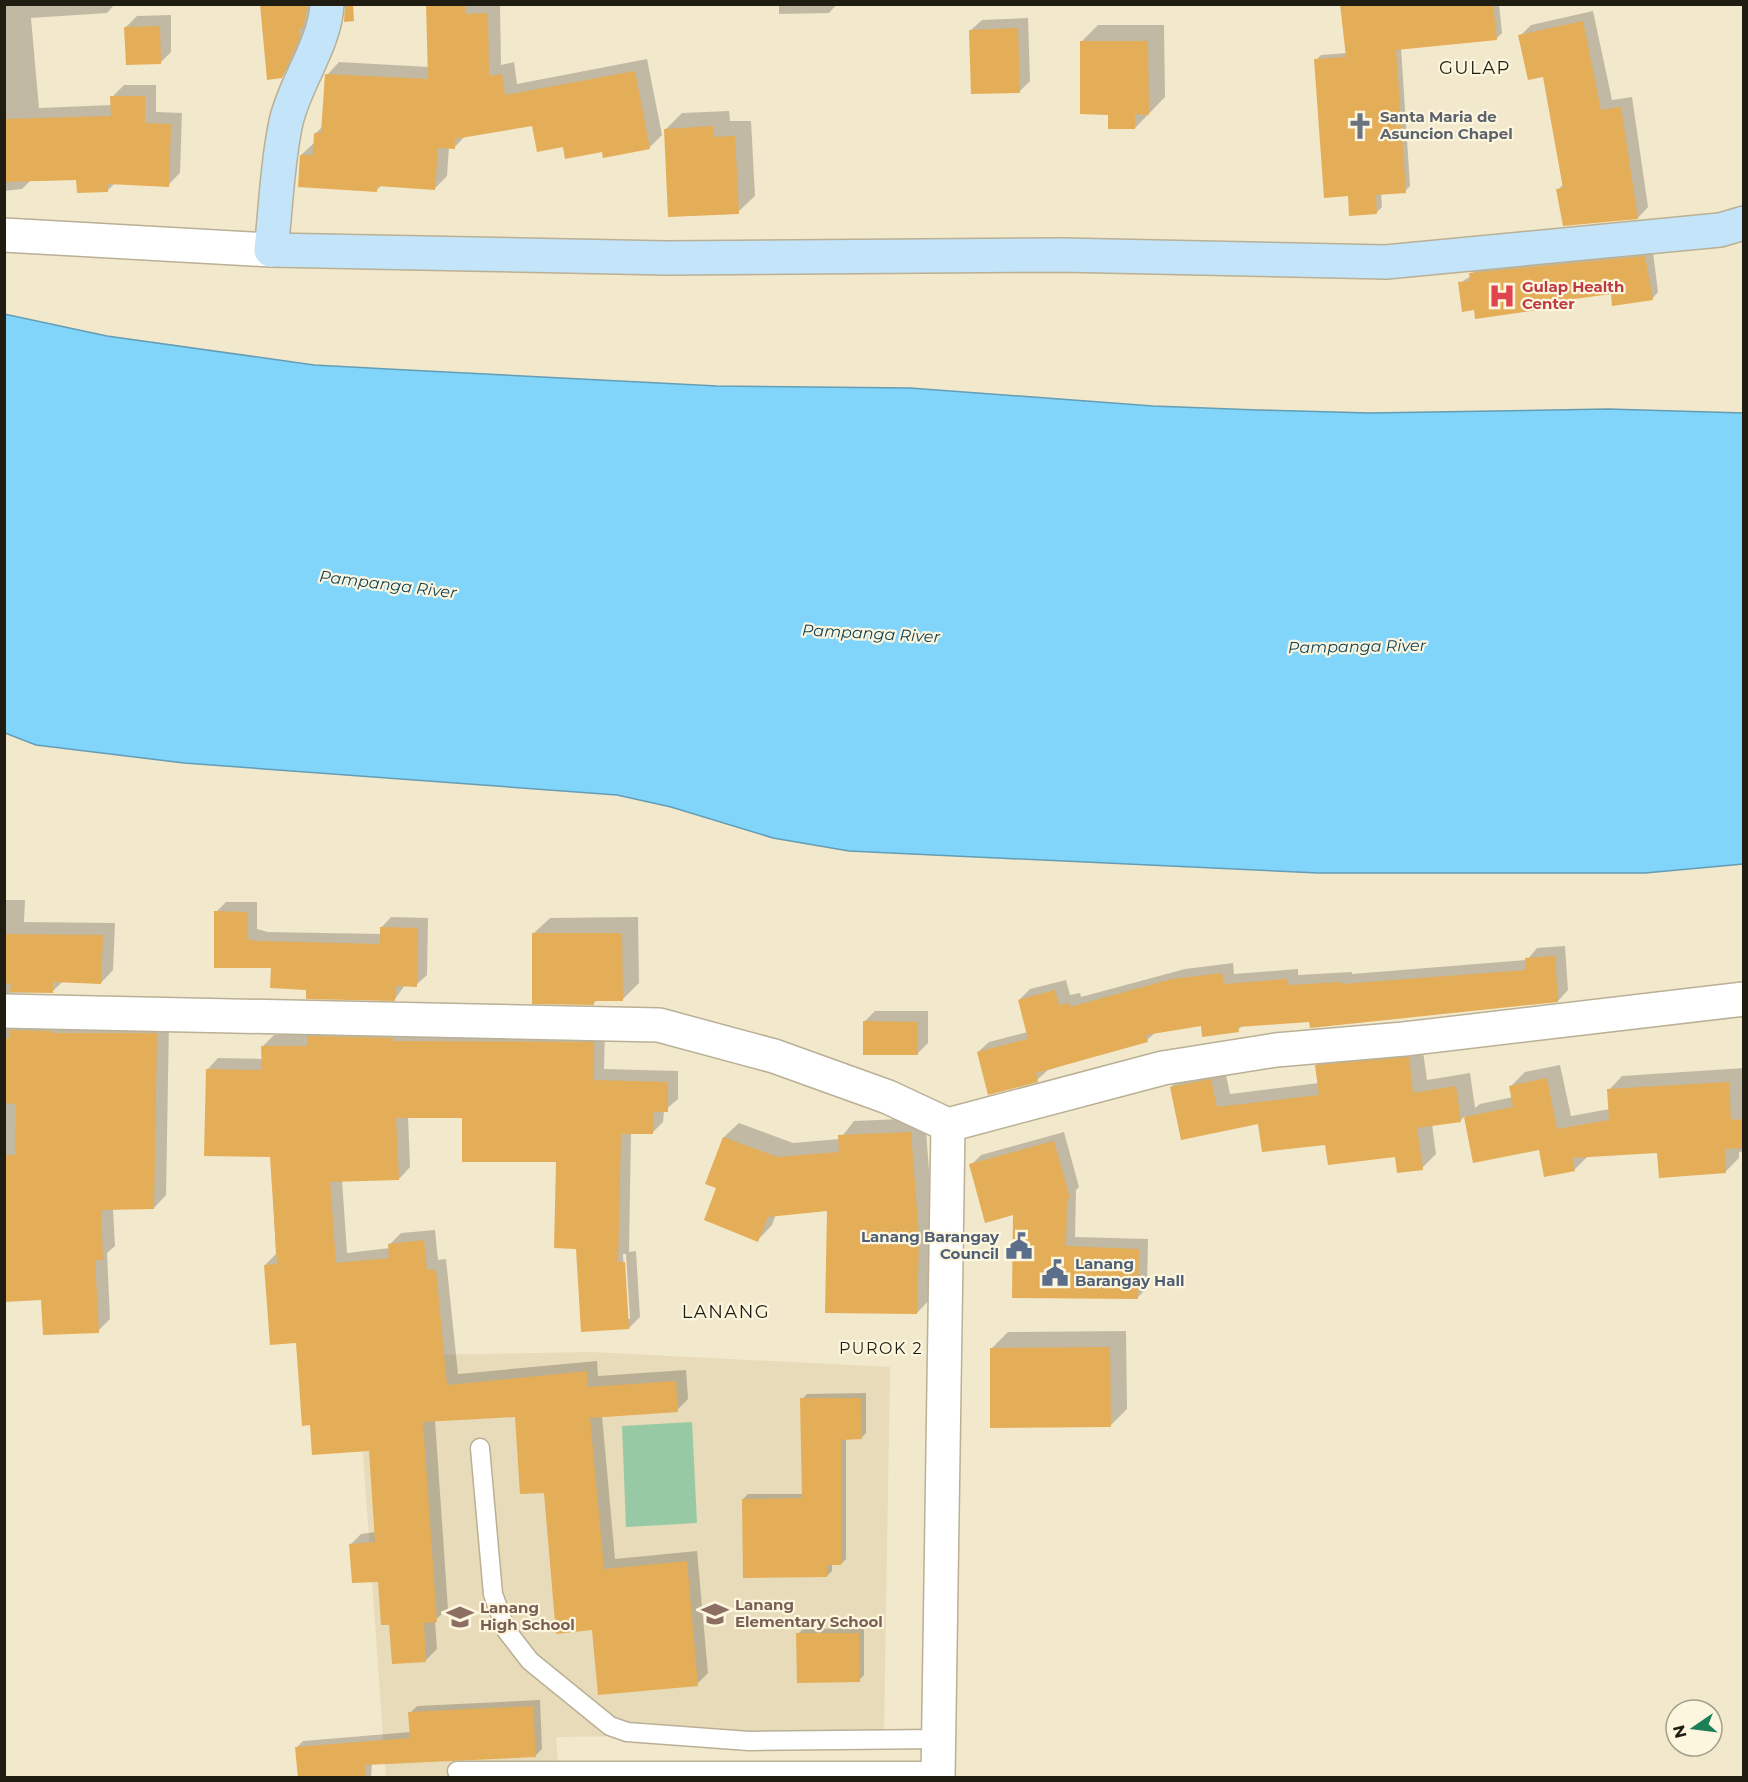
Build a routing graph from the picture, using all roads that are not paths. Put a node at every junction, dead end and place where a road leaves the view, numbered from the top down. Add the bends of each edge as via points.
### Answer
1 (327, 4) edge
2 (1743, 223) edge
3 (4, 235) edge
4 (271, 250) junction
5 (1743, 999) edge
6 (4, 1011) edge
7 (948, 1125) junction
8 (480, 1448) dead end
9 (938, 1739) junction
10 (457, 1771) dead end
11 (938, 1774) edge

1 - 4 street via 286,123
2 - 4 street via 1720,230 1386,262 1062,255 667,258
3 - 4 street
5 - 7 street via 1404,1039 1275,1050 1163,1068
6 - 7 street via 659,1025 774,1056 888,1097
7 - 9 street
8 - 9 lane via 493,1594 506,1630 530,1661 610,1726 627,1732 749,1741
9 - 11 street
10 - 11 lane

